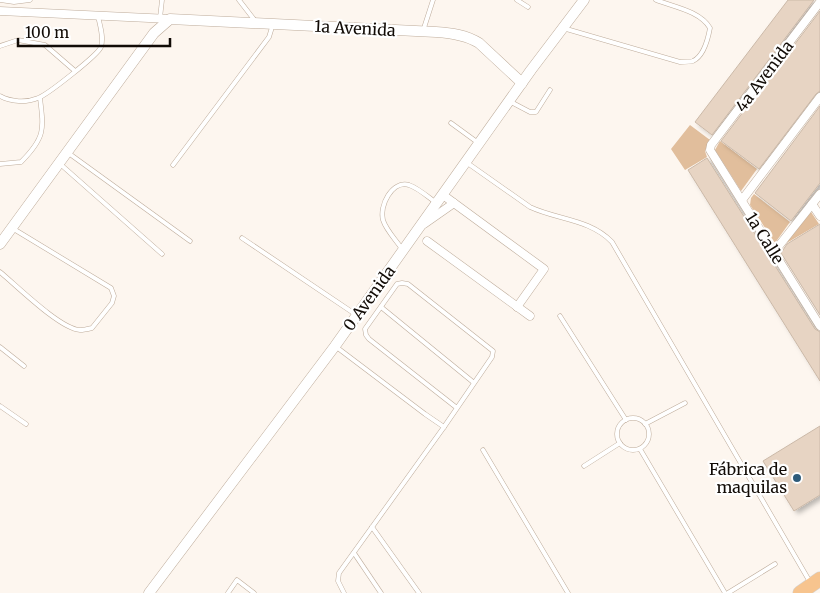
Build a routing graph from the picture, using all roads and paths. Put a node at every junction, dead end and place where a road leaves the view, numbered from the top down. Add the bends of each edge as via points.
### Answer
1 (0, 0) edge
2 (30, 0) edge
3 (162, 0) edge
4 (239, 0) edge
5 (432, 0) edge
6 (517, 0) edge
7 (584, 0) edge
8 (656, 0) edge
9 (820, 2) edge
10 (528, 7) dead end
11 (0, 11) edge
12 (98, 15) junction
13 (165, 18) junction
14 (258, 24) junction
15 (272, 24) junction
16 (563, 28) junction
17 (423, 31) junction
18 (0, 46) edge
19 (75, 71) junction
20 (522, 82) junction
21 (550, 90) dead end
22 (0, 96) edge
23 (820, 97) edge
24 (40, 98) junction
25 (509, 101) junction
26 (451, 123) dead end
27 (479, 144) junction
28 (710, 150) joint
29 (67, 152) junction
30 (466, 162) junction
31 (0, 164) edge
32 (59, 164) junction
33 (173, 165) dead end
34 (820, 194) edge
35 (440, 199) junction
36 (742, 200) junction
37 (454, 203) junction
38 (812, 204) junction
39 (820, 216) edge
40 (420, 227) junction
41 (12, 228) junction
42 (242, 238) dead end
43 (190, 241) dead end
44 (427, 241) dead end
45 (0, 244) edge
46 (404, 250) junction
47 (774, 252) junction
48 (162, 254) dead end
49 (0, 272) edge
50 (381, 307) junction
51 (517, 307) junction
52 (357, 315) junction
53 (530, 316) dead end
54 (560, 316) dead end
55 (820, 325) edge
56 (335, 346) junction
57 (0, 347) edge
58 (24, 366) dead end
59 (473, 382) junction
60 (685, 403) dead end
61 (0, 406) edge
62 (457, 408) junction
63 (626, 420) junction
64 (26, 424) dead end
65 (646, 424) junction
66 (444, 427) junction
67 (620, 443) junction
68 (640, 449) junction
69 (484, 450) dead end
70 (584, 466) dead end
71 (372, 527) junction
72 (354, 553) junction
73 (775, 564) dead end
74 (811, 585) edge
75 (149, 593) edge
76 (228, 593) edge
77 (254, 593) edge
78 (344, 593) edge
79 (381, 593) edge
80 (419, 593) edge
81 (568, 593) edge
82 (726, 593) edge

1 - 2 lane
3 - 13 lane
4 - 14 lane
5 - 17 lane
6 - 10 lane
7 - 16 street, 0 Avenida
8 - 16 lane via 706,21 710,28 708,40 693,61 680,62
9 - 28 street, 4a Avenida
11 - 12 street, 1a Avenida
12 - 13 street, 1a Avenida
12 - 19 lane via 103,38 101,49
13 - 14 street, 1a Avenida
13 - 29 street
14 - 15 street, 1a Avenida
15 - 17 street, 1a Avenida
15 - 33 lane via 269,37
16 - 20 street, 0 Avenida
17 - 20 street, 1a Avenida via 472,38
18 - 19 lane via 18,40 45,45
19 - 24 lane
20 - 25 street, 0 Avenida
21 - 25 lane via 536,112
22 - 24 lane via 7,100 26,101
23 - 36 street
24 - 31 lane via 42,133 33,150 21,162
25 - 27 street, 0 Avenida
26 - 27 lane
27 - 30 street, 0 Avenida
28 - 36 street, 1a Calle
29 - 32 street
29 - 43 lane
30 - 35 street, 0 Avenida
30 - 74 lane via 530,207 589,225 603,232 612,242
32 - 41 street
32 - 48 lane
34 - 38 street
35 - 37 street
35 - 40 street, 0 Avenida
35 - 46 lane via 408,184 401,184 385,201 383,221
36 - 47 street, 1a Calle
37 - 40 street
37 - 51 street via 544,269
38 - 39 street
38 - 47 street
40 - 46 street, 0 Avenida
41 - 45 street
41 - 49 lane via 111,288 114,296 92,328 79,330 46,311
42 - 52 lane
44 - 51 street
46 - 52 street, 0 Avenida
47 - 55 street, 1a Calle
50 - 59 lane
50 - 59 lane via 397,284 408,284 493,351
50 - 62 lane via 365,329 369,339
51 - 53 street
52 - 56 street, 0 Avenida
54 - 63 lane
56 - 66 lane
56 - 75 street, 0 Avenida
57 - 58 lane
59 - 62 lane
60 - 65 lane
61 - 64 lane
62 - 66 lane
63 - 65 lane via 633,418
63 - 67 lane via 617,433
65 - 68 lane via 649,438
66 - 71 lane
67 - 68 lane via 624,448
67 - 70 lane
68 - 82 lane
69 - 81 lane
71 - 72 lane
71 - 80 lane
72 - 78 lane via 339,573 338,581
72 - 79 lane
73 - 82 lane
76 - 77 lane via 237,580

